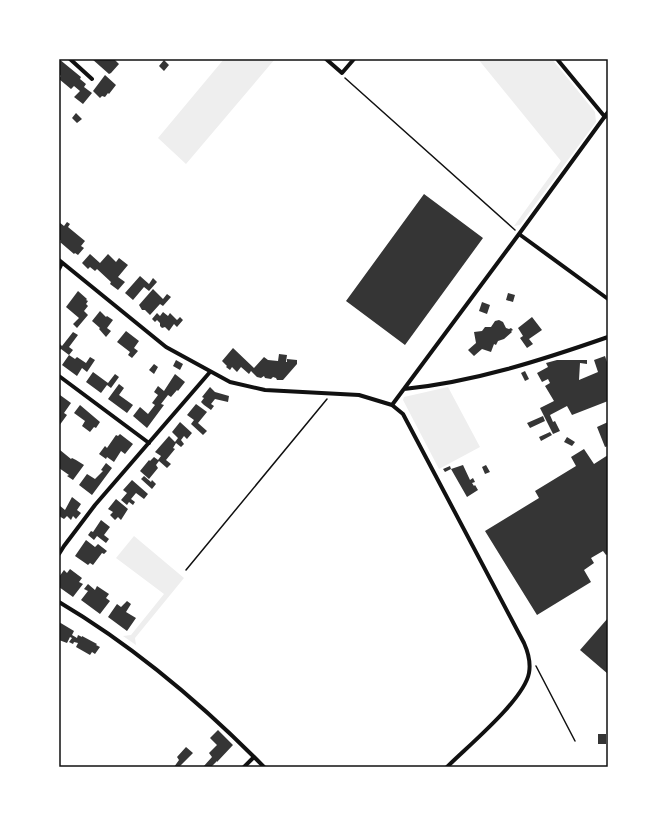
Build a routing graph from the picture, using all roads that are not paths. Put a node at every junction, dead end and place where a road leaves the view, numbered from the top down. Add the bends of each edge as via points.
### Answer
1 (70, 59) edge
2 (326, 59) edge
3 (354, 59) edge
4 (557, 59) edge
5 (92, 79) dead end
6 (608, 112) edge
7 (605, 117) junction
8 (520, 234) junction
9 (60, 262) edge
10 (59, 269) edge
11 (608, 299) edge
12 (608, 337) edge
13 (210, 372) junction
14 (59, 376) edge
15 (404, 389) junction
16 (392, 405) junction
17 (149, 443) junction
18 (59, 554) edge
19 (59, 602) edge
20 (254, 757) junction
21 (244, 767) edge
22 (264, 767) edge
23 (447, 767) edge

1 - 5 street
2 - 3 street via 342,73
4 - 7 street
6 - 7 street
7 - 8 street
8 - 11 street
8 - 15 street
9 - 10 street
9 - 13 street via 166,347
12 - 15 street via 500,372
13 - 16 street via 230,382 265,390 359,395
13 - 17 street
14 - 17 street
15 - 16 street
16 - 23 street via 403,414 524,643 529,660 527,679 517,697
17 - 18 street via 95,505
19 - 20 street via 94,623 160,671
20 - 21 street
20 - 22 street

